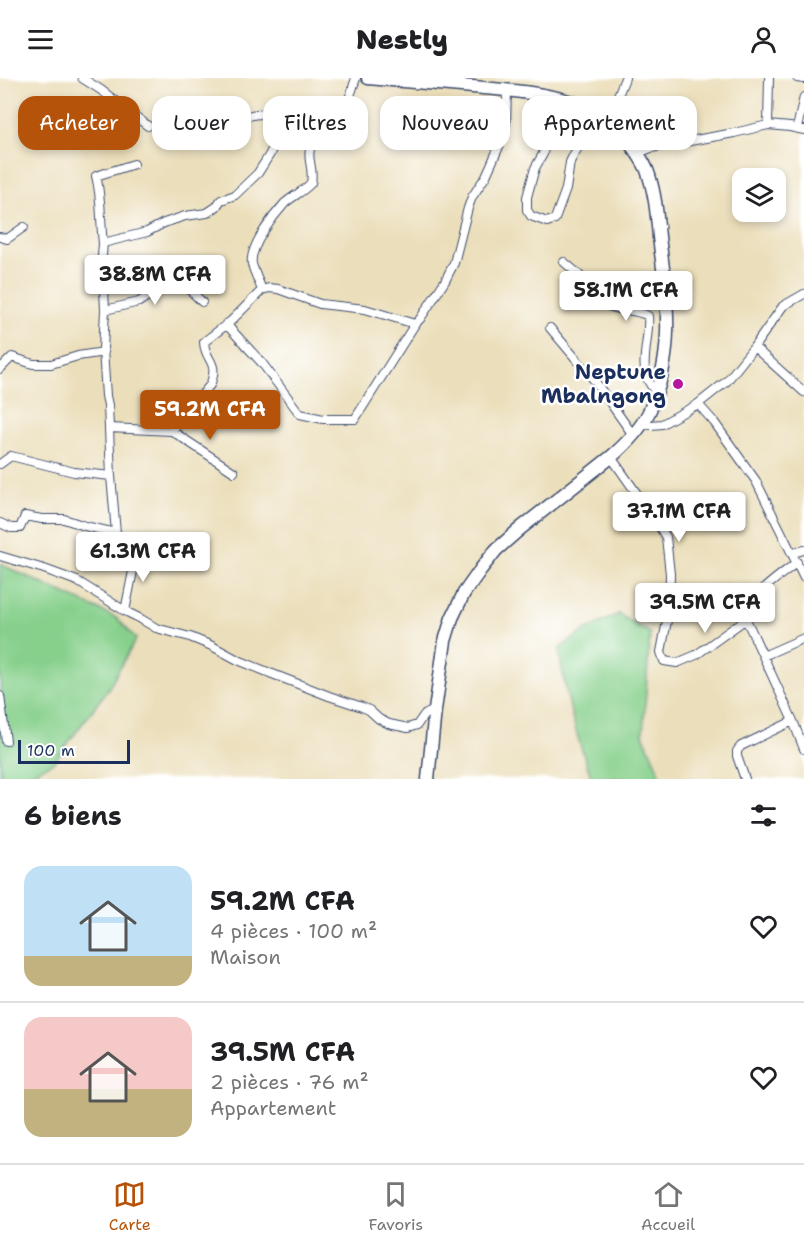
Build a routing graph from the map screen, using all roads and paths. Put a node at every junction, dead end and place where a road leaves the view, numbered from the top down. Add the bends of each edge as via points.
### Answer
1 (82, 78) edge
2 (356, 78) edge
3 (368, 78) edge
4 (625, 78) edge
5 (769, 78) edge
6 (797, 78) edge
7 (804, 79) edge
8 (428, 81) edge
9 (507, 91) junction
10 (541, 96) edge
11 (618, 96) edge
12 (804, 97) edge
13 (251, 115) edge
14 (768, 125) junction
15 (148, 126) dead end
16 (800, 129) edge
17 (544, 150) edge
18 (577, 150) edge
19 (635, 150) edge
20 (638, 153) junction
21 (134, 164) dead end
22 (24, 227) dead end
23 (0, 237) edge
24 (103, 243) junction
25 (0, 246) edge
26 (564, 262) dead end
27 (262, 290) junction
28 (804, 294) edge
29 (202, 302) dead end
30 (105, 310) junction
31 (226, 324) junction
32 (415, 324) junction
33 (550, 328) dead end
34 (754, 347) junction
35 (104, 352) junction
36 (0, 369) edge
37 (656, 393) junction
38 (804, 393) edge
39 (698, 405) junction
40 (643, 424) junction
41 (108, 428) junction
42 (172, 431) junction
43 (633, 435) junction
44 (611, 457) junction
45 (0, 464) edge
46 (234, 472) dead end
47 (111, 476) junction
48 (0, 524) edge
49 (116, 533) junction
50 (804, 550) edge
51 (793, 553) junction
52 (0, 556) edge
53 (797, 562) junction
54 (804, 578) edge
55 (125, 611) junction
56 (746, 619) junction
57 (804, 638) edge
58 (764, 656) junction
59 (0, 696) edge
60 (435, 710) junction
61 (793, 721) junction
62 (6, 741) dead end
63 (804, 749) edge
64 (429, 779) edge
65 (745, 779) edge

1 - 15 street
2 - 27 street via 337,135 316,137 309,151 311,183 273,218 252,253
3 - 8 main road
4 - 11 street
5 - 14 street
6 - 7 street
8 - 9 main road
9 - 10 main road
9 - 32 street via 501,140 472,197 454,263
12 - 16 street
13 - 24 street via 273,113 285,117 258,173 235,195 220,200 207,213 185,216 147,232
14 - 16 street
14 - 20 street
17 - 18 street via 535,168 526,210 547,222 555,219
19 - 20 main road
20 - 37 main road via 655,200 668,309 668,341
21 - 24 street via 96,176
22 - 23 street via 7,239
23 - 25 street
24 - 30 street via 100,269
26 - 37 street via 604,304 648,316 646,375
27 - 31 street
27 - 32 street via 278,289 320,304 365,309
28 - 34 street via 783,306
29 - 30 street via 171,274 139,302
30 - 35 street
31 - 32 street via 262,363 300,414 355,419
31 - 42 street via 204,342 214,368 210,385
33 - 43 street
34 - 38 street
34 - 39 street via 727,381
35 - 36 street via 51,364 33,364 12,357
35 - 41 street
37 - 40 main road
39 - 40 street via 662,424
39 - 51 street via 747,466
40 - 43 main road
41 - 42 street
41 - 47 street
42 - 46 street
43 - 44 main road
44 - 56 street via 666,537 670,574 669,610 661,652 664,661 677,663 696,655
44 - 60 main road via 496,550 464,593 441,661
45 - 47 street via 11,456 74,472
47 - 49 street
48 - 49 street via 20,528 25,516 64,519
49 - 55 street via 134,553 135,561
50 - 51 street
51 - 53 street
52 - 55 street via 77,581
53 - 54 street
53 - 56 street via 748,606
55 - 60 street via 156,628 190,637 274,675 362,706 389,724 408,728
56 - 58 street
57 - 58 street
58 - 61 street
59 - 62 street
60 - 64 main road
61 - 63 street
61 - 65 street via 741,746 737,756

